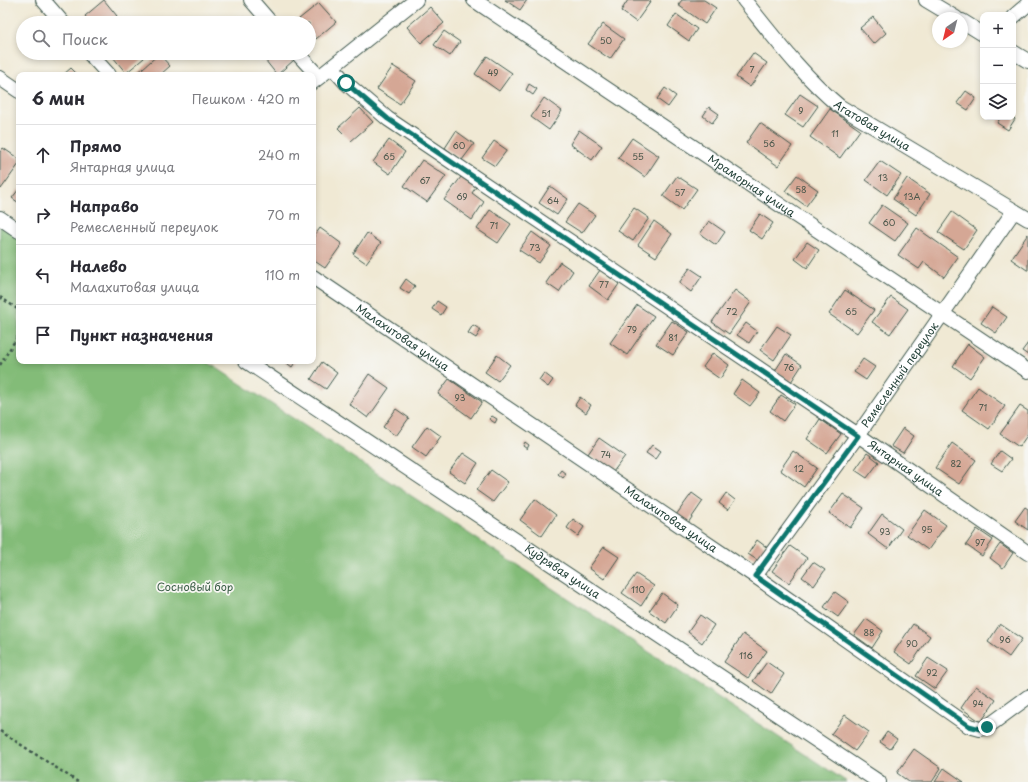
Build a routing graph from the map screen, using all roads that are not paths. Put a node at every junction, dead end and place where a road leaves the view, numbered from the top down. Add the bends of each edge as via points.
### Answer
1 (43, 0) edge
2 (251, 0) edge
3 (416, 0) edge
4 (474, 0) edge
5 (744, 0) edge
6 (926, 0) edge
7 (1028, 4) edge
8 (946, 12) edge
9 (1016, 14) edge
10 (57, 16) edge
11 (265, 16) edge
12 (968, 25) edge
13 (980, 32) edge
14 (1016, 54) edge
15 (95, 60) edge
16 (303, 60) edge
17 (1028, 61) edge
18 (332, 67) junction
19 (106, 72) edge
20 (311, 72) edge
21 (0, 78) edge
22 (316, 80) edge
23 (16, 89) edge
24 (1014, 211) junction
25 (0, 218) edge
26 (1028, 219) edge
27 (16, 229) edge
28 (316, 279) edge
29 (943, 314) junction
30 (251, 364) edge
31 (1028, 371) edge
32 (858, 436) junction
33 (1028, 553) edge
34 (755, 576) junction
35 (1028, 697) edge
36 (879, 782) edge

1 - 10 street
2 - 11 street
3 - 18 street
4 - 29 street, Мраморная улица
5 - 24 street, Агатовая улица via 805,75 839,106
6 - 8 street
7 - 9 street
12 - 13 street
14 - 17 street
15 - 19 street
16 - 20 street
18 - 22 street
18 - 32 street, Янтарная улица via 346,83 388,119
21 - 23 street
24 - 26 street, Агатовая улица
24 - 29 street, Ремесленный переулок
25 - 27 street
28 - 34 street, Малахитовая улица
29 - 31 street, Мраморная улица
29 - 32 street, Ремесленный переулок
30 - 36 street, Кудрявая улица
32 - 33 street, Янтарная улица
32 - 34 street, Ремесленный переулок
34 - 35 street, Малахитовая улица via 969,726 980,729 987,727

